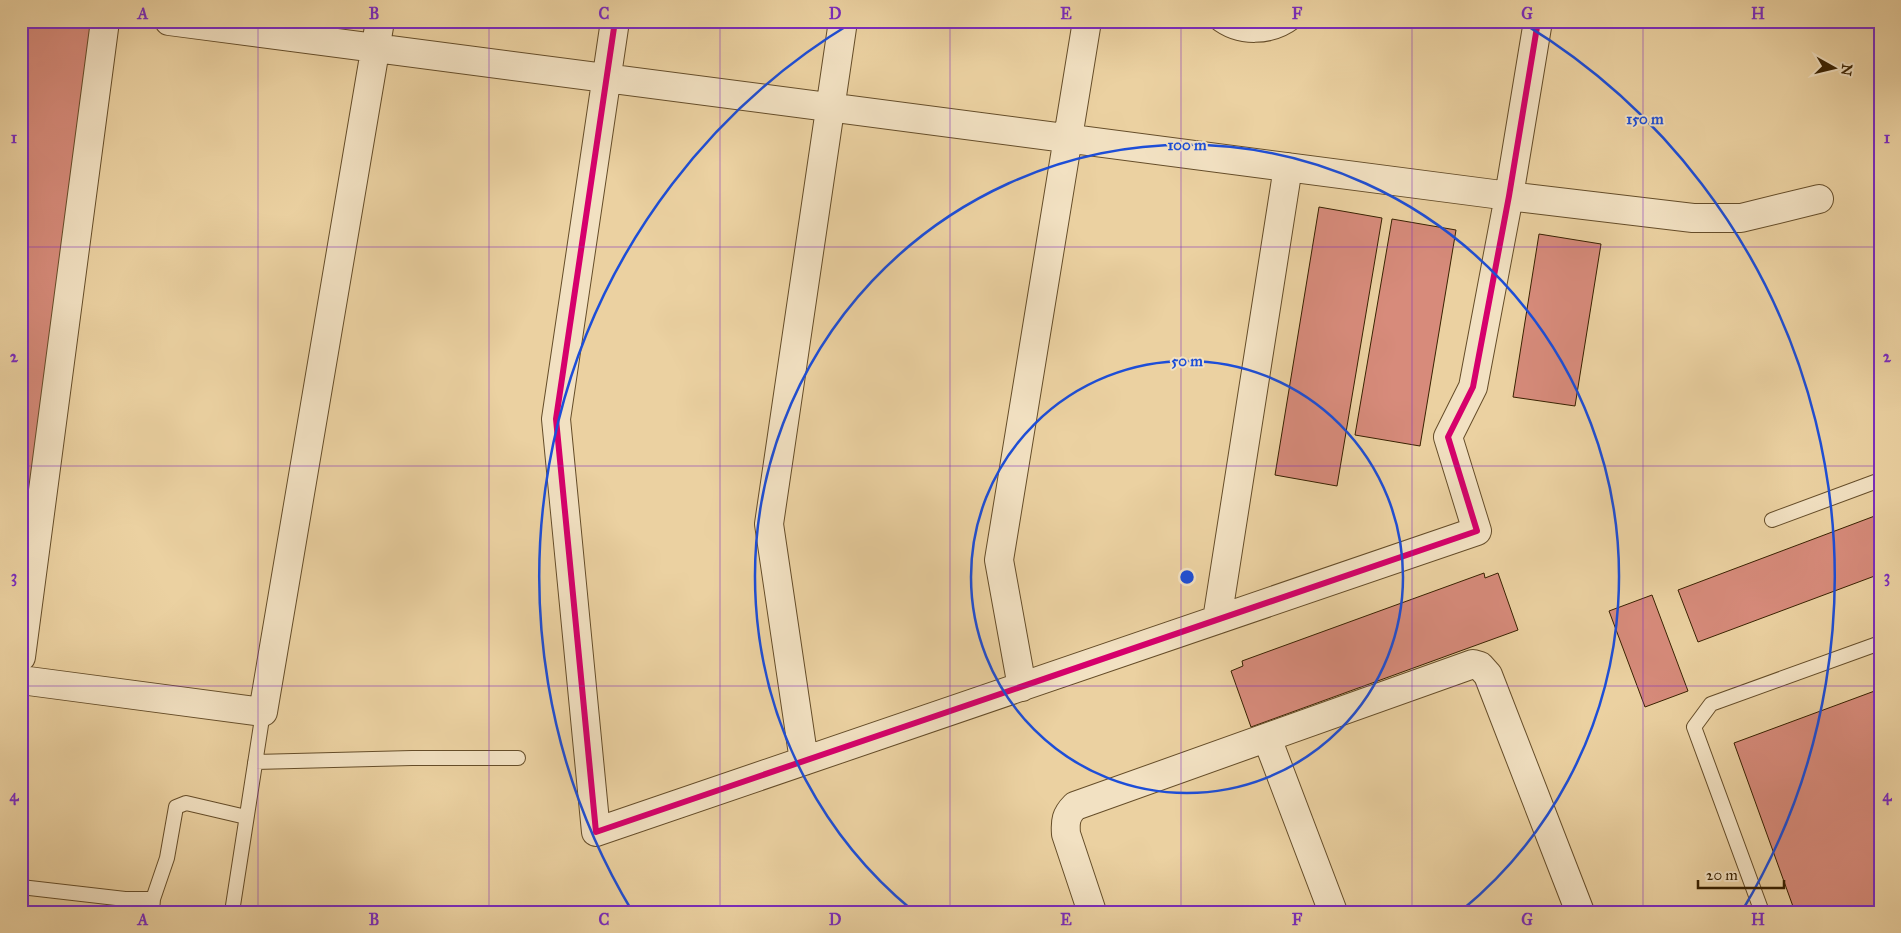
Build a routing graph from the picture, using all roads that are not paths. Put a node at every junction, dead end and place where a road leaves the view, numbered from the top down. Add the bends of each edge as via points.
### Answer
1 (105, 21) edge
2 (169, 21) edge
3 (380, 21) edge
4 (615, 21) edge
5 (843, 21) edge
6 (1087, 21) edge
7 (1215, 21) edge
8 (1295, 21) edge
9 (1538, 21) edge
10 (375, 48) junction
11 (606, 78) junction
12 (830, 108) junction
13 (1069, 139) junction
14 (1288, 167) junction
15 (1509, 196) junction
16 (1819, 199) dead end
17 (1880, 480) edge
18 (1772, 520) dead end
19 (1216, 620) junction
20 (1880, 643) edge
21 (21, 656) edge
22 (21, 680) edge
23 (1022, 686) junction
24 (263, 712) junction
25 (1266, 738) junction
26 (518, 758) dead end
27 (804, 761) junction
28 (255, 762) junction
29 (246, 817) junction
30 (21, 887) edge
31 (152, 905) edge
32 (232, 912) edge
33 (1092, 912) edge
34 (1333, 912) edge
35 (1580, 912) edge
36 (1762, 912) edge

1 - 21 street
2 - 10 street
3 - 10 street
4 - 11 street
5 - 12 street
6 - 13 street
7 - 8 lane via 1224,28 1254,36 1284,30
9 - 15 street
10 - 11 street
10 - 24 street
11 - 12 street
11 - 27 street via 556,419 596,832
12 - 13 street
12 - 27 street via 769,524
13 - 14 street
13 - 23 street via 999,560
14 - 15 street
14 - 19 street
15 - 16 street via 1692,218 1741,218
15 - 19 street via 1473,387 1448,437 1477,531
17 - 18 lane
19 - 23 street
20 - 36 lane via 1711,704 1694,726
22 - 24 street
23 - 27 street
24 - 28 lane
25 - 33 street via 1075,806 1065,820 1066,834
25 - 34 street
25 - 35 street via 1465,666 1480,666 1488,675
26 - 28 lane
28 - 29 lane
29 - 31 lane via 186,803 176,807 167,858
29 - 32 lane
30 - 31 lane

